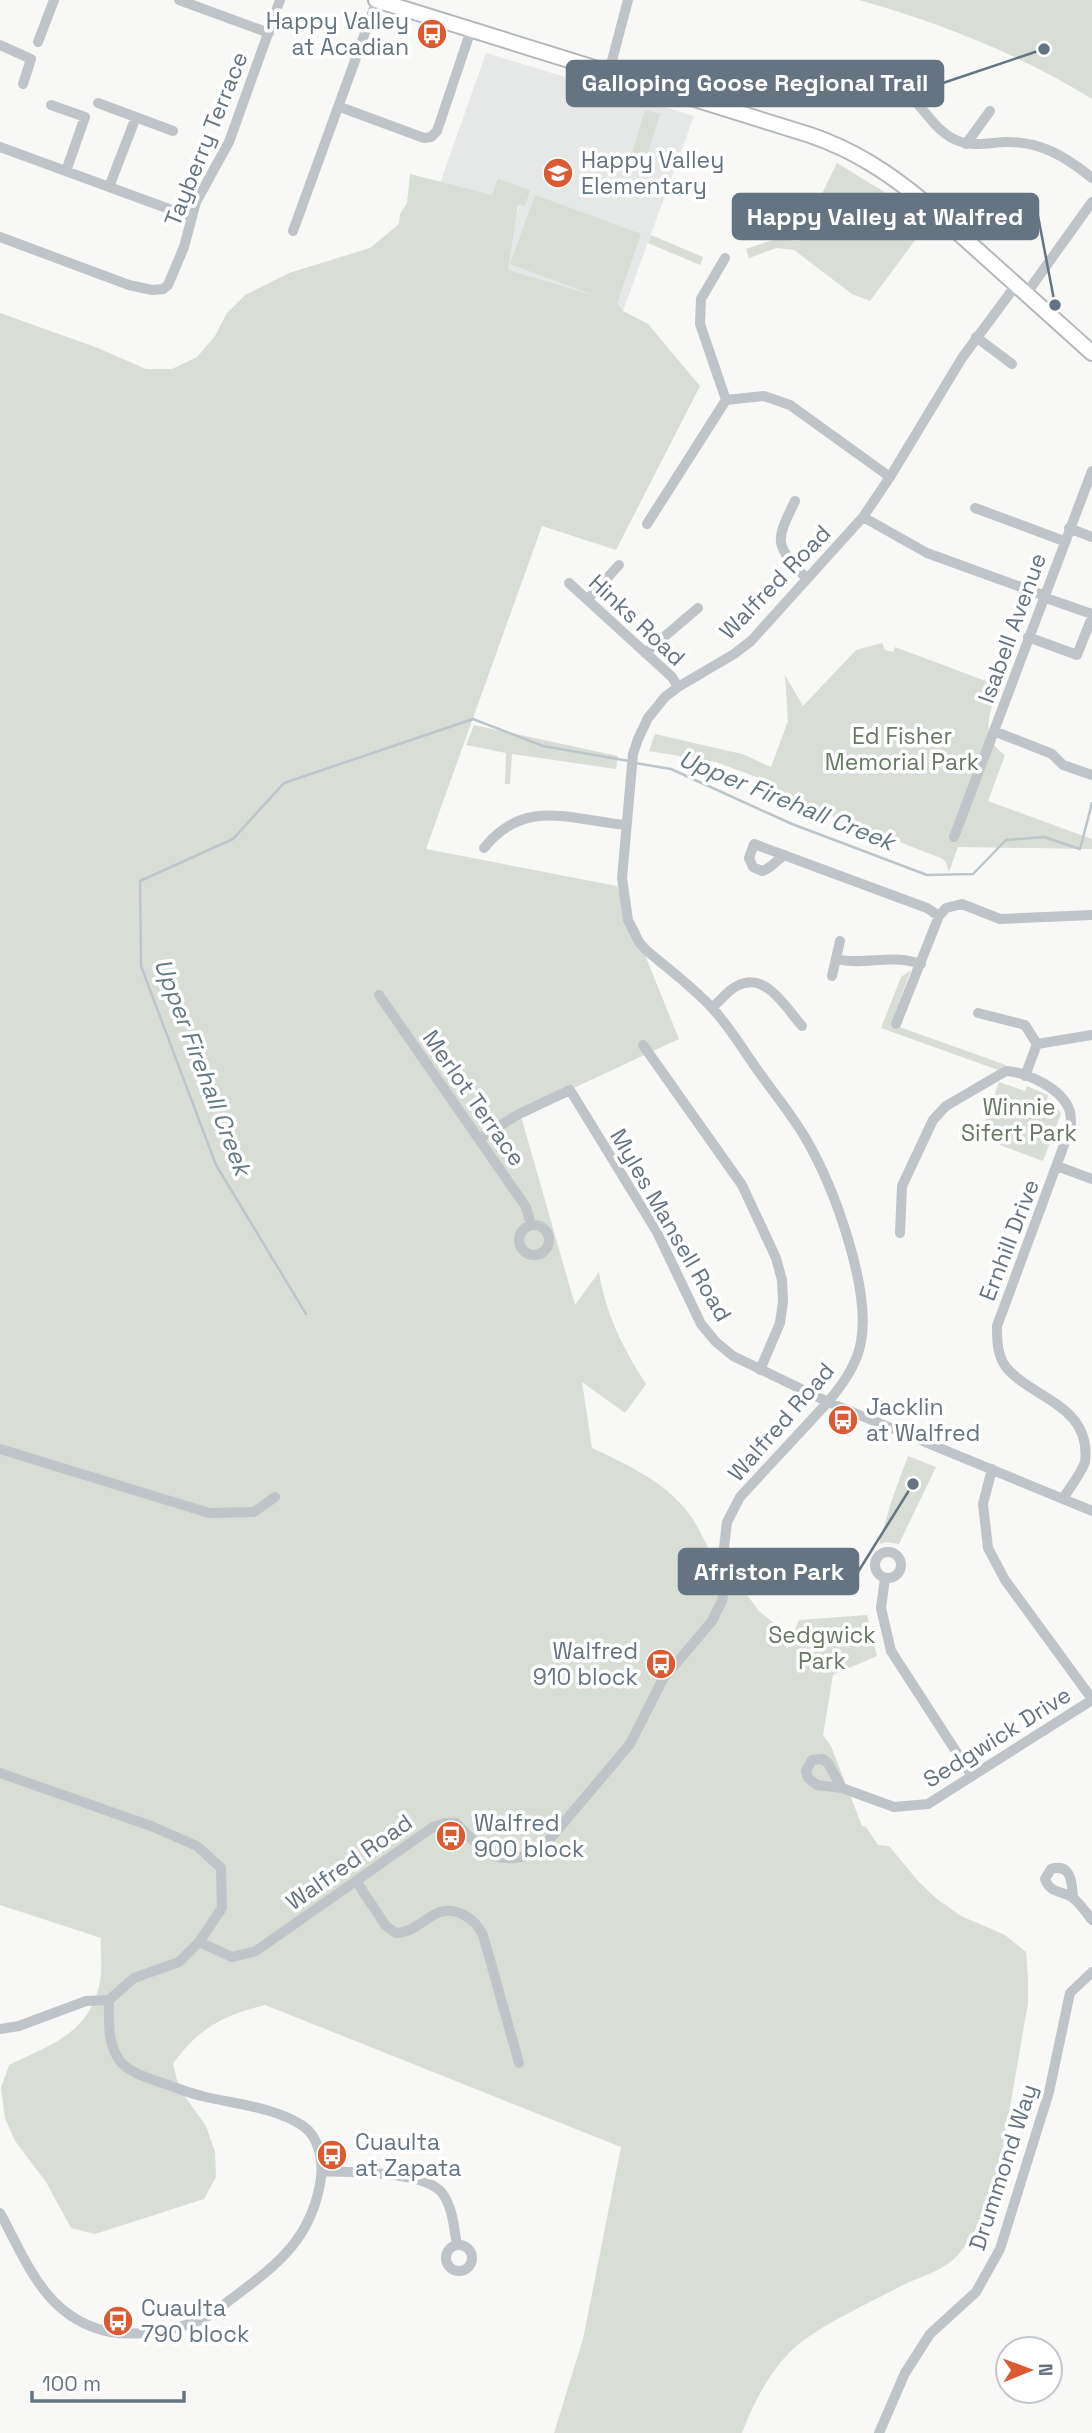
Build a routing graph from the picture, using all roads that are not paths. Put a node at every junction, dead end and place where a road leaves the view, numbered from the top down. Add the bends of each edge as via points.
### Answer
1 (54, 0) edge
2 (178, 0) edge
3 (280, 0) edge
4 (376, 0) edge
5 (628, 0) edge
6 (471, 30) junction
7 (269, 33) junction
8 (38, 42) dead end
9 (0, 45) edge
10 (609, 72) junction
11 (894, 80) dead end
12 (23, 84) dead end
13 (98, 103) dead end
14 (51, 105) dead end
15 (340, 107) junction
16 (989, 111) dead end
17 (136, 117) junction
18 (173, 131) dead end
19 (966, 144) junction
20 (0, 147) edge
21 (66, 171) junction
22 (1092, 178) edge
23 (110, 187) junction
24 (1092, 202) edge
25 (191, 217) junction
26 (293, 231) dead end
27 (0, 237) edge
28 (725, 258) dead end
29 (1021, 289) junction
30 (976, 337) junction
31 (1092, 354) edge
32 (1012, 364) dead end
33 (726, 400) junction
34 (1092, 471) edge
35 (890, 477) junction
36 (795, 501) dead end
37 (975, 508) dead end
38 (863, 517) junction
39 (647, 524) dead end
40 (1069, 528) junction
41 (1092, 537) edge
42 (1064, 541) junction
43 (619, 565) dead end
44 (807, 579) junction
45 (569, 583) dead end
46 (1043, 596) junction
47 (588, 599) junction
48 (698, 608) dead end
49 (1091, 618) edge
50 (1028, 637) junction
51 (645, 653) junction
52 (678, 687) junction
53 (994, 731) junction
54 (1092, 775) edge
55 (626, 825) junction
56 (954, 837) dead end
57 (484, 848) dead end
58 (785, 855) dead end
59 (1092, 915) edge
60 (939, 916) junction
61 (840, 941) dead end
62 (836, 959) junction
63 (921, 964) junction
64 (832, 976) dead end
65 (379, 995) dead end
66 (712, 1008) junction
67 (978, 1013) dead end
68 (896, 1024) dead end
69 (802, 1026) dead end
70 (1092, 1035) edge
71 (1037, 1044) junction
72 (643, 1045) dead end
73 (1026, 1076) junction
74 (479, 1139) junction
75 (1057, 1166) junction
76 (1092, 1179) edge
77 (531, 1225) dead end
78 (900, 1233) dead end
79 (760, 1370) junction
80 (828, 1402) junction
81 (0, 1449) edge
82 (992, 1469) junction
83 (275, 1497) dead end
84 (1062, 1499) junction
85 (1092, 1511) edge
86 (885, 1578) dead end
87 (1092, 1700) edge
88 (0, 1773) edge
89 (972, 1776) junction
90 (842, 1788) dead end
91 (356, 1881) junction
92 (1073, 1898) dead end
93 (1092, 1920) edge
94 (199, 1942) junction
95 (1092, 1972) edge
96 (108, 2000) junction
97 (0, 2029) edge
98 (519, 2063) dead end
99 (322, 2171) junction
100 (0, 2213) edge
101 (457, 2245) dead end
102 (879, 2433) edge

1 - 8 street
2 - 7 street
3 - 7 street, Tayberry Terrace
4 - 6 main road
4 - 15 street
5 - 10 street
6 - 10 main road
6 - 15 street via 437,131 431,137
7 - 25 street, Tayberry Terrace via 229,142
9 - 12 street via 31,59
10 - 29 main road via 856,153 915,194
11 - 19 street via 947,136
13 - 17 street
14 - 21 street via 85,117
15 - 26 street
16 - 19 street
17 - 18 street
17 - 23 street
19 - 22 street via 1037,145 1069,159
20 - 21 street
21 - 23 street
23 - 25 street
24 - 29 street, Walfred Road
25 - 27 street, Tayberry Terrace via 171,281 163,289 129,285
28 - 33 street via 701,299 700,324
29 - 30 street, Walfred Road
29 - 31 main road
30 - 32 street
30 - 35 street, Walfred Road
33 - 35 street via 764,396 790,405
33 - 39 street
34 - 40 street, Isabell Avenue
35 - 38 street, Walfred Road
36 - 44 street via 779,541
37 - 42 street
38 - 44 street, Walfred Road
38 - 46 street via 927,552
40 - 41 street
40 - 42 street, Isabell Avenue
42 - 46 street, Isabell Avenue
43 - 47 street
44 - 52 street, Walfred Road via 742,649
45 - 47 street, Hinks Road
46 - 49 street
46 - 50 street, Isabell Avenue
47 - 51 street, Hinks Road
48 - 51 street
49 - 50 street via 1077,655
50 - 53 street, Isabell Avenue
51 - 52 street, Hinks Road
52 - 55 street, Walfred Road via 657,706 638,739
53 - 54 street
53 - 56 street, Isabell Avenue
55 - 57 street via 545,814 511,824
55 - 66 street, Walfred Road via 622,878 624,907 633,932 645,949
58 - 60 street
59 - 60 street via 1000,919 962,904 946,908
60 - 63 street
61 - 62 street
62 - 63 street via 898,958
62 - 64 street
63 - 68 street
65 - 74 street, Merlot Terrace
66 - 69 street via 736,986 751,981 768,987
66 - 80 street, Walfred Road via 808,1143 844,1230 860,1289 863,1328 856,1360
67 - 71 street via 1025,1026
70 - 71 street
71 - 73 street
72 - 79 street via 742,1185 776,1258 783,1302 780,1323
73 - 75 street, Ernhill Drive via 1058,1093 1069,1108 1071,1126
73 - 78 street via 1000,1073 938,1113 902,1186
74 - 77 street, Merlot Terrace via 526,1207
74 - 79 street, Myles Mansell Road via 570,1090 657,1232 701,1324 733,1356
75 - 76 street
75 - 84 street, Ernhill Drive via 997,1326 998,1349 1006,1366 1072,1411 1083,1428 1085,1463
79 - 80 street, Myles Mansell Road
80 - 82 street, Myles Mansell Road
80 - 91 street, Walfred Road via 740,1497 727,1522 727,1577 712,1621 663,1679 630,1744 539,1852 503,1859 486,1853 456,1823 445,1823
81 - 83 street via 209,1513 254,1512
82 - 84 street, Myles Mansell Road
82 - 87 street via 983,1504 988,1548 1005,1580
84 - 85 street, Myles Mansell Road
86 - 89 street via 881,1608 891,1651
87 - 89 street, Sedgwick Drive
88 - 94 street via 197,1846 221,1868 222,1908
89 - 90 street, Sedgwick Drive via 928,1804 894,1807
91 - 94 street, Walfred Road via 256,1951 232,1957
91 - 98 street via 386,1926 396,1933 442,1911 458,1912 478,1925
92 - 93 street
94 - 96 street via 179,1962 134,1978
95 - 102 street, Drummond Way via 1070,1993 1049,2092 1000,2249 976,2292 930,2334 905,2373
96 - 97 street via 86,2001
96 - 99 street via 109,2035 120,2061 141,2076 279,2114 305,2127 319,2146
99 - 100 street via 317,2200 303,2234 279,2262 212,2314 177,2328 148,2332 112,2332 63,2312 42,2290
99 - 101 street via 395,2176 430,2185 448,2203

